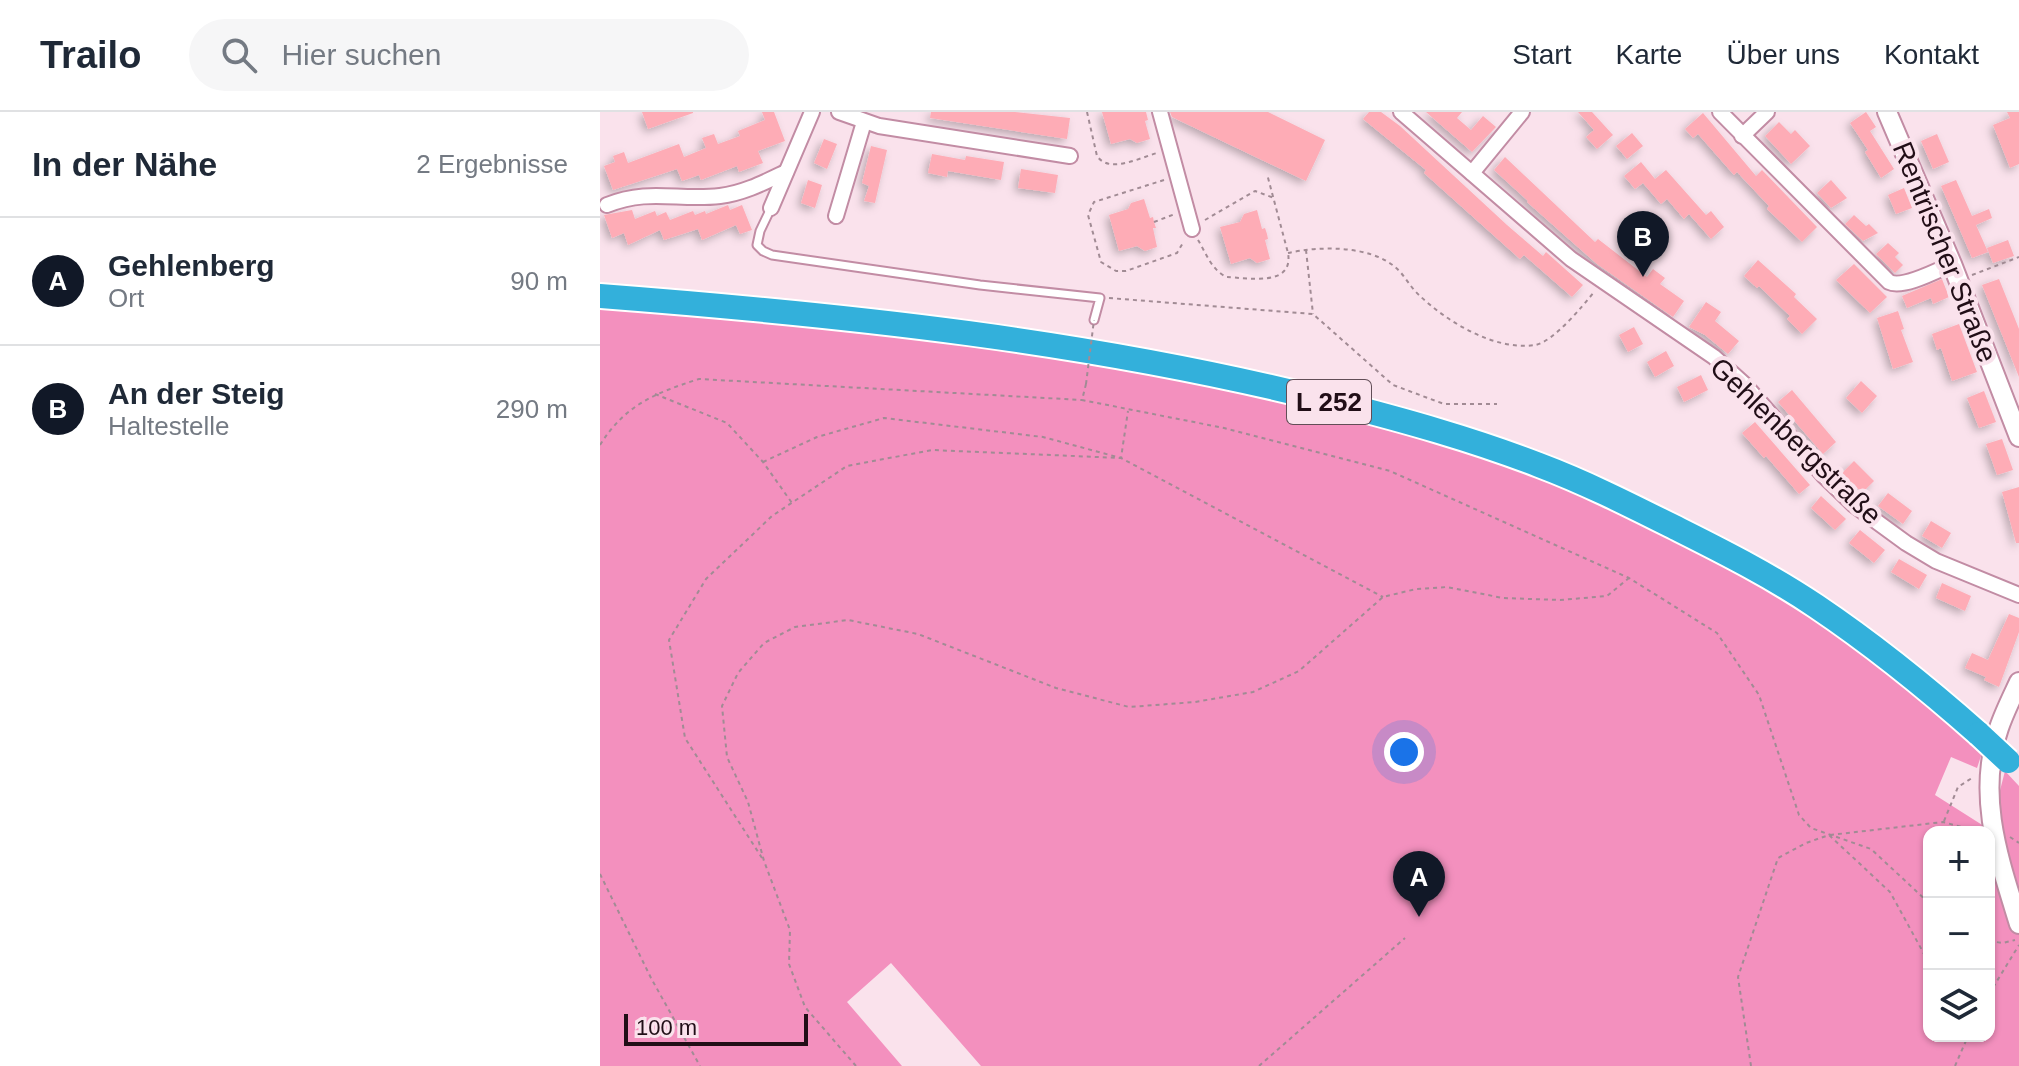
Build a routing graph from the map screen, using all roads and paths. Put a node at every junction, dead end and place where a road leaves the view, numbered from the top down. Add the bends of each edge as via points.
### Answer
1 (812, 112) edge
2 (839, 112) edge
3 (1087, 112) edge
4 (1160, 112) edge
5 (1401, 112) edge
6 (1522, 112) edge
7 (1720, 112) edge
8 (1767, 112) edge
9 (1887, 112) edge
10 (864, 122) junction
11 (1742, 136) junction
12 (1170, 149) junction
13 (1070, 156) dead end
14 (786, 172) junction
15 (1472, 173) junction
16 (1267, 174) dead end
17 (1177, 176) junction
18 (1274, 198) junction
19 (607, 205) dead end
20 (771, 208) joint
21 (1187, 211) junction
22 (836, 216) dead end
23 (1154, 222) dead end
24 (1192, 229) junction
25 (1306, 248) junction
26 (1288, 253) junction
27 (2019, 257) edge
28 (1956, 272) junction
29 (1602, 281) junction
30 (600, 296) edge
31 (1100, 298) junction
32 (1313, 314) junction
33 (1094, 320) joint
34 (654, 394) junction
35 (1082, 400) junction
36 (1497, 404) dead end
37 (1128, 410) junction
38 (2019, 437) edge
39 (600, 445) edge
40 (1121, 458) junction
41 (763, 462) junction
42 (792, 503) junction
43 (1629, 578) junction
44 (2019, 595) edge
45 (1383, 597) junction
46 (2019, 682) edge
47 (2006, 766) edge
48 (1829, 835) junction
49 (764, 861) junction
50 (600, 874) edge
51 (1924, 898) edge
52 (2019, 924) edge
53 (1405, 938) dead end
54 (2019, 939) edge
55 (1995, 942) edge
56 (2019, 945) edge
57 (1923, 952) edge
58 (1995, 984) edge
59 (1965, 1042) edge
60 (700, 1066) edge
61 (856, 1066) edge
62 (1259, 1066) edge
63 (1751, 1066) edge
64 (1955, 1066) edge

1 - 14 street
2 - 10 street
3 - 12 path via 1097,156 1106,165
4 - 12 street
5 - 15 street, Gehlenbergstraße
6 - 15 street
7 - 11 street
8 - 11 street
9 - 28 street, Rentrischer Straße
10 - 13 street
10 - 22 street
11 - 28 street via 1889,282
12 - 17 street
14 - 19 street via 724,195 644,194
14 - 20 street
15 - 29 street, Gehlenbergstraße
16 - 18 path
17 - 21 street
17 - 24 path via 1094,202 1088,215 1101,262 1126,271 1177,253
18 - 24 path via 1255,191
18 - 26 path
20 - 31 lane via 757,245 772,255
21 - 23 path
21 - 24 street
24 - 26 path via 1211,263 1227,277 1278,277 1286,270
25 - 26 path
25 - 29 path via 1357,250 1394,266 1419,295 1465,329 1495,343 1537,345 1573,319
25 - 32 path
27 - 28 path
28 - 38 street, Rentrischer Straße
29 - 44 street, Gehlenbergstraße via 1714,357 1854,505 1936,561
30 - 47 highway, L 252, bridge via 900,323 1096,351 1222,375 1455,435 1638,509 1813,604 1979,734
31 - 32 path
31 - 33 lane
32 - 36 path via 1393,385 1444,404
33 - 35 path, bridge
34 - 35 path via 699,379
34 - 39 path via 613,424
34 - 41 path via 727,423
35 - 37 path
37 - 40 path
37 - 43 path via 1224,428 1390,471
40 - 41 path via 1043,437 884,418 817,437
40 - 42 path via 932,450 847,466
40 - 45 path
41 - 42 path
42 - 49 path via 706,579 669,640 685,738
43 - 45 path via 1607,596 1576,599 1503,598 1447,587
43 - 48 path via 1717,633 1759,695 1799,815 1811,828
45 - 49 path via 1299,671 1253,692 1129,707 1056,688 918,634 848,620 795,627 764,643 738,673 722,706 727,757 748,802
46 - 47 street via 1999,729
47 - 48 path via 1958,787 1943,822
47 - 52 street via 1989,806
48 - 51 path via 1871,849
48 - 57 path via 1890,892
48 - 63 path via 1778,858 1738,977
49 - 61 path via 790,930 789,964 805,1007
50 - 60 path
53 - 62 path
54 - 55 path
56 - 58 path
59 - 64 path

